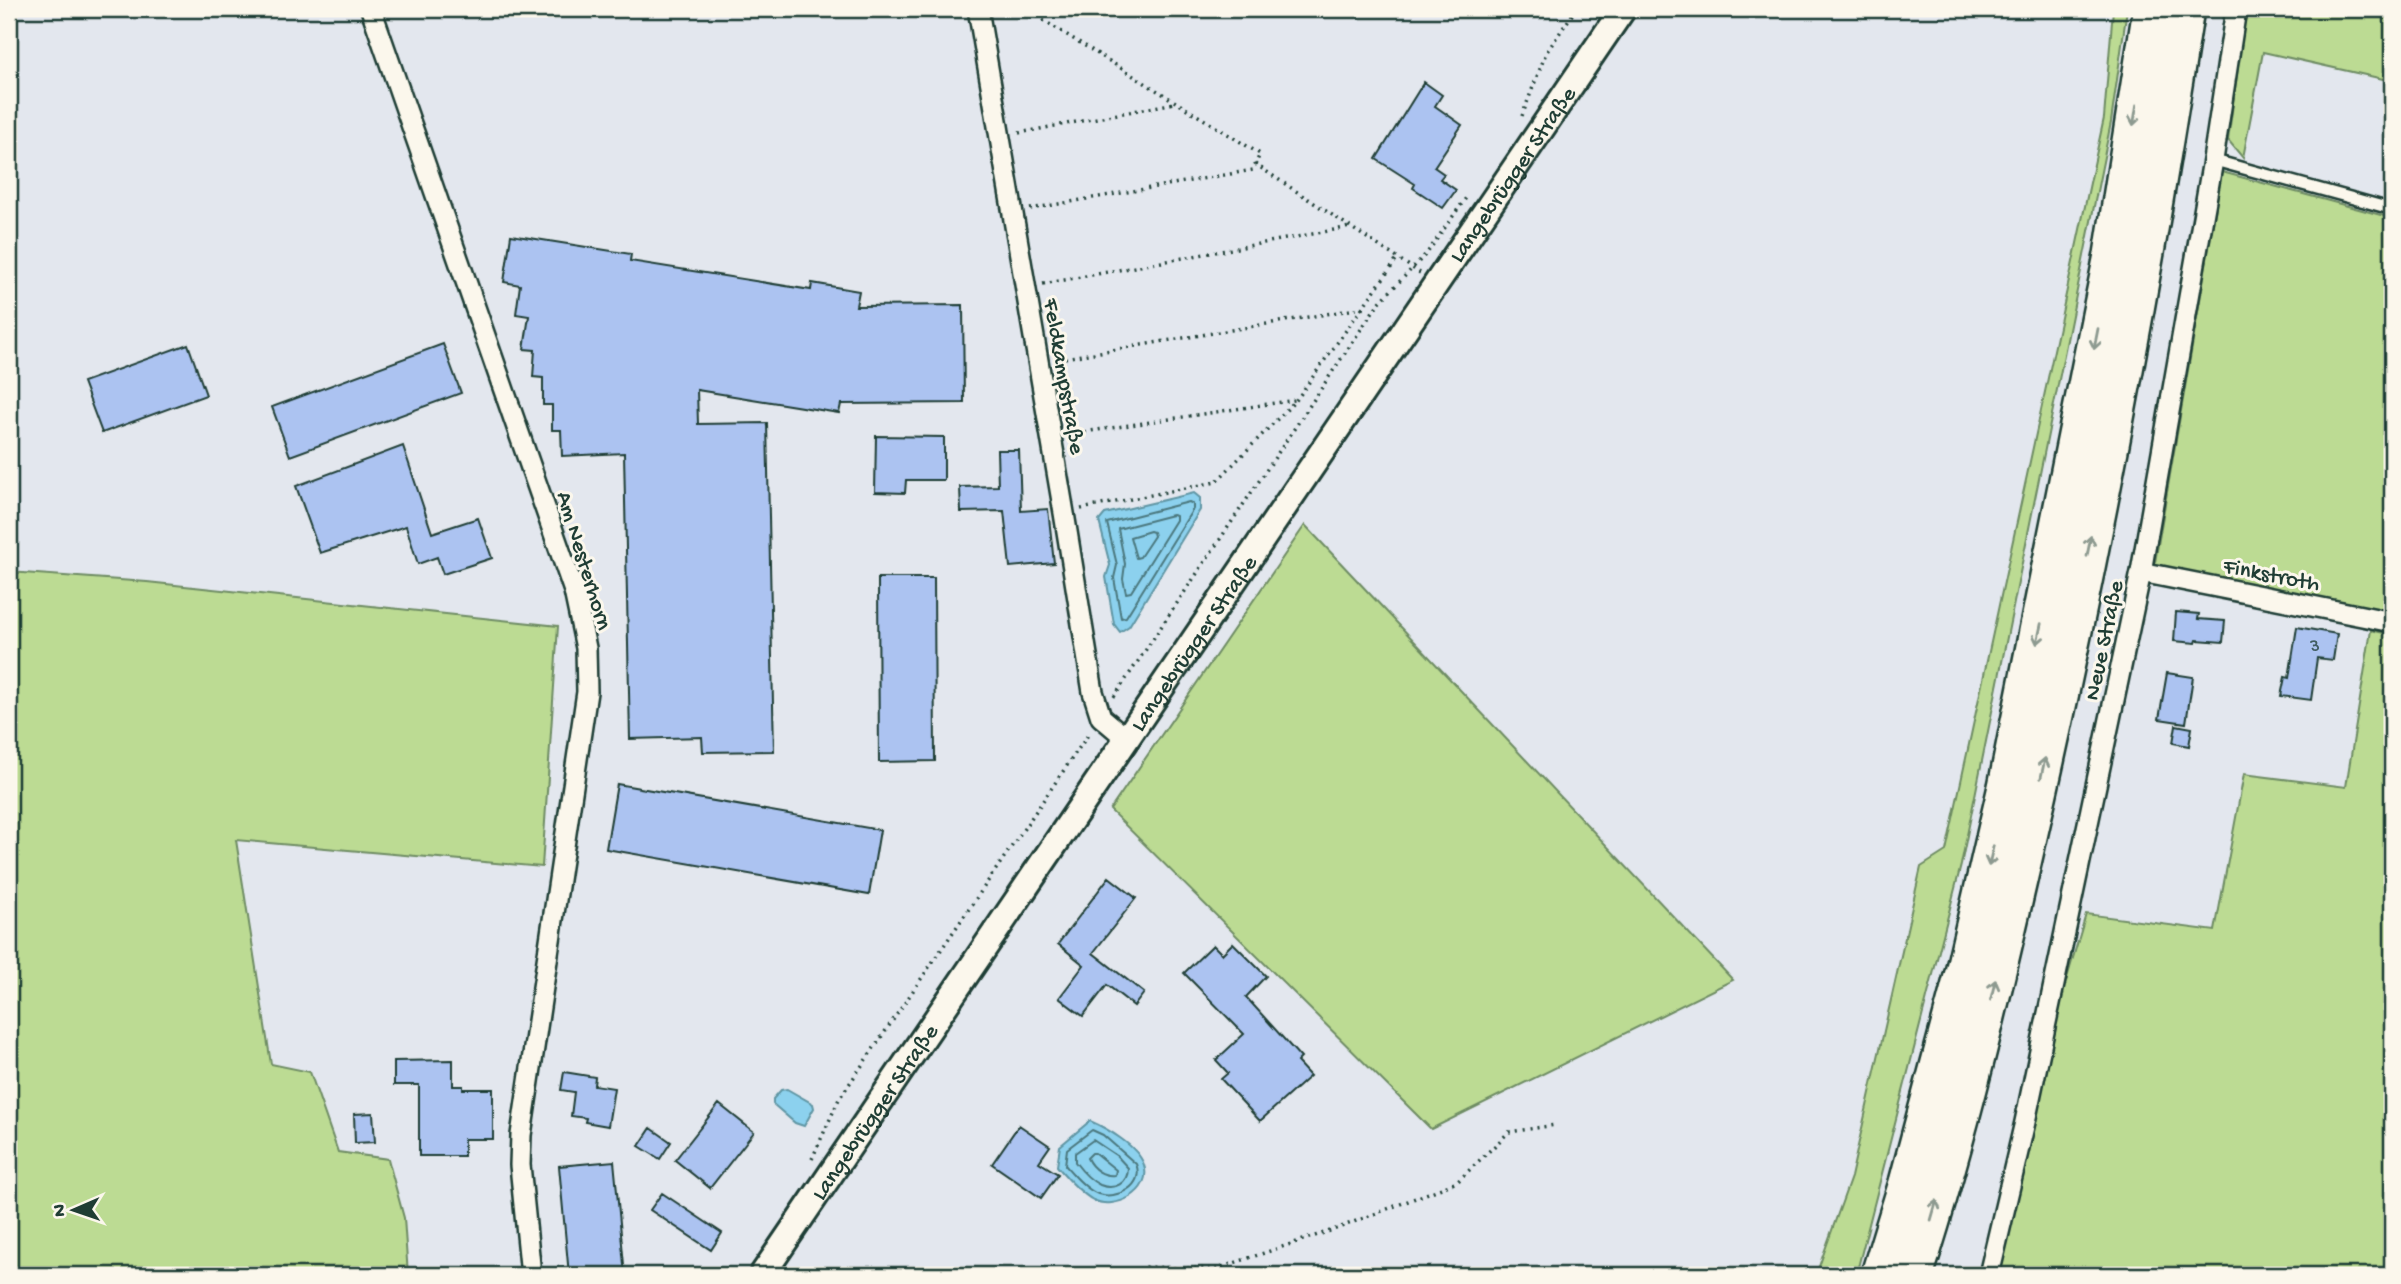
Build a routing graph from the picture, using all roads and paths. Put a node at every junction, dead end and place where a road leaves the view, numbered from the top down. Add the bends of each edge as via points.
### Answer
1 (371, 9) edge
2 (978, 9) edge
3 (1025, 9) edge
4 (1576, 9) edge
5 (1623, 9) edge
6 (2152, 9) edge
7 (2185, 9) edge
8 (2236, 9) edge
9 (1175, 103) junction
10 (1521, 118) dead end
11 (1001, 139) junction
12 (2213, 160) junction
13 (1255, 164) junction
14 (1474, 185) dead end
15 (2392, 209) edge
16 (1013, 212) junction
17 (1350, 227) junction
18 (1398, 258) junction
19 (1412, 268) junction
20 (1436, 284) junction
21 (1026, 287) junction
22 (1362, 308) junction
23 (1039, 362) junction
24 (1297, 399) junction
25 (1051, 438) junction
26 (1064, 513) junction
27 (2141, 572) junction
28 (2392, 622) edge
29 (1101, 717) junction
30 (1127, 739) junction
31 (1556, 1125) dead end
32 (808, 1169) dead end
33 (531, 1275) edge
34 (762, 1275) edge
35 (1126, 1275) edge
36 (1880, 1275) edge
37 (1914, 1275) edge
38 (1989, 1275) edge

1 - 33 street, Am Nesterhorn via 574,591 586,648 587,692 521,1135
2 - 11 street, Feldkampstraße
3 - 9 path
4 - 10 path via 1546,53
5 - 20 street, Langebrügger Straße
6 -> 36 highway via 2113,255 2007,787 1964,973
37 -> 7 highway via 1993,988 2075,621 2144,258
8 - 12 street, Neue Straße
9 - 11 path
9 - 13 path via 1260,154
11 - 16 street, Feldkampstraße
12 - 15 lane
12 - 27 street, Neue Straße
13 - 16 path via 1253,170
13 - 17 path
14 - 19 path
16 - 21 street, Feldkampstraße
17 - 18 path
17 - 21 path
18 - 19 path
18 - 22 path
19 - 20 path
19 - 29 path via 1378,304
20 - 30 street, Langebrügger Straße
21 - 23 street, Feldkampstraße
22 - 23 path
22 - 24 path
23 - 25 street, Feldkampstraße
24 - 25 path
24 - 26 path via 1216,482
25 - 26 street, Feldkampstraße
26 - 29 street, Feldkampstraße
27 - 28 street, Finkstroth
27 - 38 street, Neue Straße
29 - 30 street
29 - 32 path via 839,1099
30 - 34 street, Langebrügger Straße
31 - 35 path via 1510,1132 1457,1182 1333,1230 1216,1269 1144,1267

